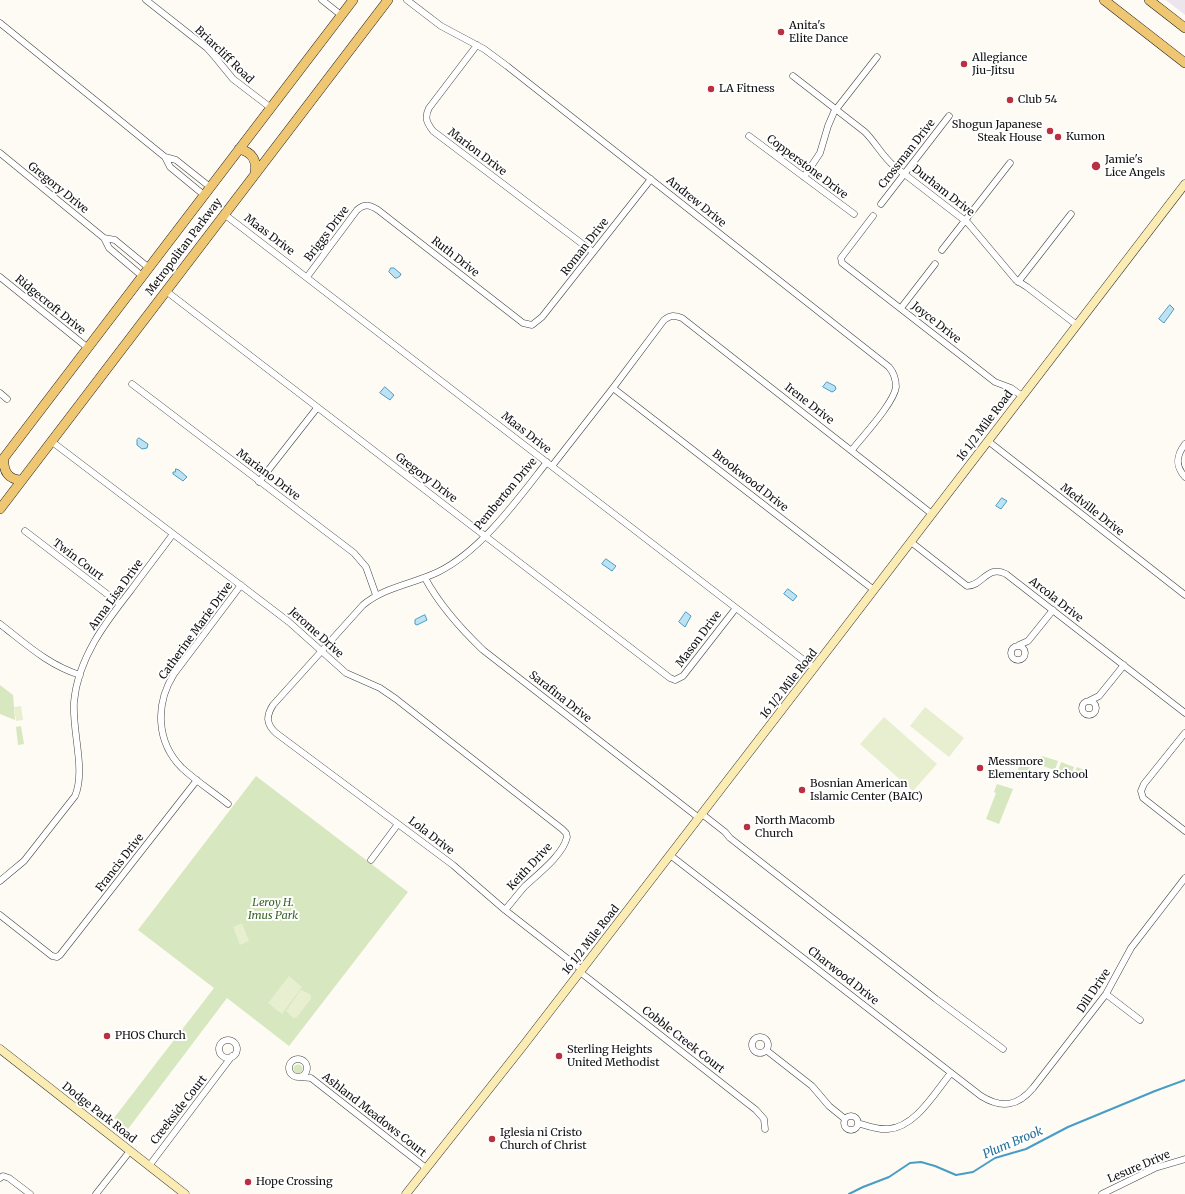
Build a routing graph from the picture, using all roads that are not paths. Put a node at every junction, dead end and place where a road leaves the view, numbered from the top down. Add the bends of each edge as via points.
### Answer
1 (146, 0) edge
2 (322, 0) edge
3 (353, 0) edge
4 (388, 0) edge
5 (406, 0) edge
6 (1104, 0) edge
7 (1149, 0) edge
8 (341, 15) junction
9 (0, 23) edge
10 (1185, 28) edge
11 (477, 45) junction
12 (877, 57) dead end
13 (1185, 63) edge
14 (793, 76) dead end
15 (271, 108) junction
16 (836, 110) junction
17 (949, 116) dead end
18 (749, 136) dead end
19 (239, 149) junction
20 (0, 153) edge
21 (165, 157) junction
22 (1010, 163) dead end
23 (255, 173) junction
24 (904, 174) junction
25 (804, 178) junction
26 (651, 179) junction
27 (1185, 184) edge
28 (210, 187) junction
29 (204, 195) junction
30 (881, 204) dead end
31 (365, 205) joint
32 (224, 214) junction
33 (854, 214) dead end
34 (1072, 214) dead end
35 (873, 216) dead end
36 (964, 221) junction
37 (104, 238) junction
38 (942, 250) dead end
39 (593, 252) junction
40 (935, 264) dead end
41 (149, 268) junction
42 (142, 276) junction
43 (0, 277) edge
44 (307, 277) junction
45 (1018, 282) junction
46 (166, 291) junction
47 (901, 308) junction
48 (670, 316) joint
49 (532, 325) joint
50 (1077, 326) junction
51 (88, 348) junction
52 (132, 384) dead end
53 (613, 388) junction
54 (0, 393) edge
55 (1022, 396) junction
56 (7, 399) dead end
57 (317, 408) junction
58 (51, 441) junction
59 (988, 441) junction
60 (1185, 444) edge
61 (852, 450) junction
62 (2, 460) edge
63 (550, 464) junction
64 (1185, 477) edge
65 (22, 480) junction
66 (259, 482) junction
67 (0, 509) edge
68 (932, 514) junction
69 (24, 531) dead end
70 (173, 534) junction
71 (485, 536) junction
72 (911, 542) junction
73 (425, 578) junction
74 (242, 585) junction
75 (874, 590) junction
76 (376, 594) junction
77 (1185, 595) edge
78 (120, 604) junction
79 (736, 608) junction
80 (1052, 610) junction
81 (0, 624) edge
82 (1028, 641) junction
83 (1018, 645) junction
84 (1026, 650) junction
85 (322, 651) junction
86 (1124, 665) junction
87 (814, 668) junction
88 (80, 675) junction
89 (675, 680) joint
90 (1099, 696) junction
91 (1089, 701) junction
92 (1097, 706) junction
93 (1185, 713) edge
94 (267, 720) joint
95 (1185, 733) edge
96 (197, 780) junction
97 (228, 804) dead end
98 (700, 816) junction
99 (398, 824) junction
100 (1185, 831) edge
101 (567, 837) joint
102 (670, 855) junction
103 (371, 860) dead end
104 (1185, 878) edge
105 (0, 881) edge
106 (505, 910) junction
107 (0, 915) edge
108 (581, 971) junction
109 (1106, 994) junction
110 (1140, 1020) dead end
111 (0, 1049) edge
112 (766, 1050) dead end
113 (1004, 1050) dead end
114 (222, 1055) junction
115 (232, 1056) junction
116 (226, 1066) junction
117 (307, 1069) junction
118 (951, 1072) junction
119 (300, 1077) junction
120 (311, 1078) junction
121 (1008, 1104) joint
122 (845, 1119) junction
123 (858, 1123) junction
124 (765, 1129) dead end
125 (130, 1151) junction
126 (1185, 1159) edge
127 (149, 1166) junction
128 (426, 1168) junction
129 (0, 1178) edge
130 (1106, 1193) edge
131 (30, 1194) edge
132 (96, 1194) edge
133 (185, 1194) edge
134 (406, 1194) edge

1 - 15 street, Briarcliff Road via 207,48 232,79
2 - 8 street
3 - 8 main road, Metropolitan Parkway
4 - 23 main road, Metropolitan Parkway
5 - 11 street, Andrew Drive via 441,26
6 - 13 main road
7 - 10 main road
8 - 15 main road, Metropolitan Parkway
9 - 21 street
11 - 26 street, Andrew Drive
11 - 39 street, Marion Drive via 429,108 426,116 428,124 433,131
12 - 16 street
14 - 16 street, Durham Drive
15 - 19 main road, Metropolitan Parkway
16 - 24 street, Durham Drive via 865,132 884,157
16 - 25 street via 820,153
17 - 24 street, Crossman Drive
18 - 25 street, Copperstone Drive
19 - 23 main road via 253,156 256,163
19 - 28 main road, Metropolitan Parkway
20 - 37 street, Gregory Drive
21 - 28 street via 176,160
21 - 29 street via 170,167
22 - 36 street
23 - 32 main road, Metropolitan Parkway
24 - 30 street, Crossman Drive
24 - 36 street, Durham Drive
25 - 33 street, Copperstone Drive
26 - 39 street, Roman Drive
26 - 61 street, Andrew Drive via 892,370 896,380 893,396
27 - 50 street, 16 1/2 Mile Road
28 - 29 main road, Metropolitan Parkway
29 - 41 main road, Metropolitan Parkway
31 - 44 street, Briggs Drive via 357,210
31 - 49 street, Ruth Drive via 378,210 523,323
32 - 44 street, Maas Drive
32 - 46 main road, Metropolitan Parkway
34 - 45 street
35 - 47 street, Joyce Drive via 841,260
36 - 38 street
36 - 45 street, Durham Drive
37 - 41 street, Gregory Drive via 115,240
37 - 42 street, Gregory Drive via 109,248
39 - 49 street, Roman Drive via 542,317
40 - 47 street
41 - 42 main road, Metropolitan Parkway
42 - 51 main road, Metropolitan Parkway
43 - 51 street, Ridgecroft Drive
44 - 63 street, Maas Drive
45 - 50 street, Durham Drive
46 - 57 street, Gregory Drive
46 - 58 main road, Metropolitan Parkway
47 - 55 street, Joyce Drive via 995,382
48 - 53 street, Pemberton Drive via 664,320
48 - 61 street, Irene Drive via 682,318
50 - 55 street, 16 1/2 Mile Road
51 - 62 main road, Metropolitan Parkway
52 - 66 street, Mariano Drive
53 - 63 street, Pemberton Drive
53 - 75 street, Brookwood Drive
54 - 56 street
55 - 59 street, 16 1/2 Mile Road
57 - 66 street
57 - 71 street, Gregory Drive
58 - 65 main road, Metropolitan Parkway
58 - 70 street, Jerome Drive
59 - 68 street, 16 1/2 Mile Road
59 - 77 street, Medville Drive
60 - 64 street via 1177,462
61 - 68 street, Irene Drive
62 - 65 main road via 7,475
63 - 71 street, Pemberton Drive
63 - 79 street, Maas Drive
65 - 67 main road, Metropolitan Parkway
66 - 76 street, Mariano Drive via 354,554 366,567
68 - 72 street, 16 1/2 Mile Road
69 - 78 street, Twin Court
70 - 74 street, Jerome Drive
70 - 78 street, Anna Lisa Drive
71 - 73 street, Pemberton Drive via 453,563
71 - 89 street, Gregory Drive via 666,676
72 - 75 street, 16 1/2 Mile Road
72 - 80 street, Arcola Drive via 967,586 975,584 990,572 1001,571
73 - 76 street, Pemberton Drive
73 - 98 street, Sarafina Drive via 446,611 483,650
74 - 85 street, Jerome Drive
74 - 96 street, Catherine Marie Drive via 174,674 165,690 160,711 167,746 177,761
75 - 87 street, 16 1/2 Mile Road
76 - 85 street, Pemberton Drive
78 - 88 street, Anna Lisa Drive via 96,637
79 - 87 street, Maas Drive
79 - 89 street, Mason Drive via 688,671
80 - 82 street
80 - 86 street, Arcola Drive
81 - 88 street via 53,664
82 - 83 street
82 - 84 street
83 - 84 street
83 - 84 street via 1011,651 1015,659 1022,659 1026,655
85 - 94 street, Pemberton Drive via 273,705
85 - 101 street, Jerome Drive via 346,673 396,698 562,829
86 - 90 street
86 - 93 street, Arcola Drive
87 - 98 street, 16 1/2 Mile Road
88 - 105 street, Anna Lisa Drive via 75,694 74,715 79,787 24,861
90 - 91 street
90 - 92 street
91 - 92 street
91 - 92 street via 1083,704 1084,713 1093,714
94 - 99 street, Lola Drive via 276,733
95 - 100 street via 1141,791 1143,798
96 - 97 street, Catherine Marie Drive
96 - 107 street, Francis Drive via 62,954 52,956
98 - 102 street, 16 1/2 Mile Road
98 - 113 street, Sarafina Drive
99 - 103 street
99 - 106 street, Lola Drive via 453,865
101 - 106 street, Keith Drive via 564,846 547,867
102 - 108 street, 16 1/2 Mile Road
102 - 118 street, Charwood Drive
104 - 109 street, Dill Drive via 1132,948
106 - 108 street, Lola Drive
108 - 124 street, Cobble Creek Court via 756,1110 764,1118
108 - 128 street, 16 1/2 Mile Road
109 - 110 street
109 - 121 street, Dill Drive via 1028,1095
111 - 125 street, Dodge Park Road
112 - 122 street via 812,1086 829,1106
114 - 115 street via 227,1058
114 - 115 street via 219,1047 222,1042 228,1040 236,1046 236,1052
114 - 116 street
115 - 116 street, Creekside Court
116 - 127 street, Creekside Court
117 - 119 street, Ashland Meadows Court
117 - 119 street via 305,1063 300,1060 292,1062 289,1067 290,1073
117 - 120 street, Ashland Meadows Court
118 - 121 street, Charwood Drive via 986,1099
118 - 123 street via 910,1121 889,1129 873,1128
119 - 120 street, Ashland Meadows Court
120 - 128 street, Ashland Meadows Court
122 - 123 street via 853,1116
122 - 123 street via 844,1126 847,1129 854,1129
125 - 127 street, Dodge Park Road
125 - 132 street
126 - 130 street, Lesure Drive via 1155,1168
127 - 133 street, Dodge Park Road
128 - 134 street, 16 1/2 Mile Road
129 - 131 street via 9,1178

